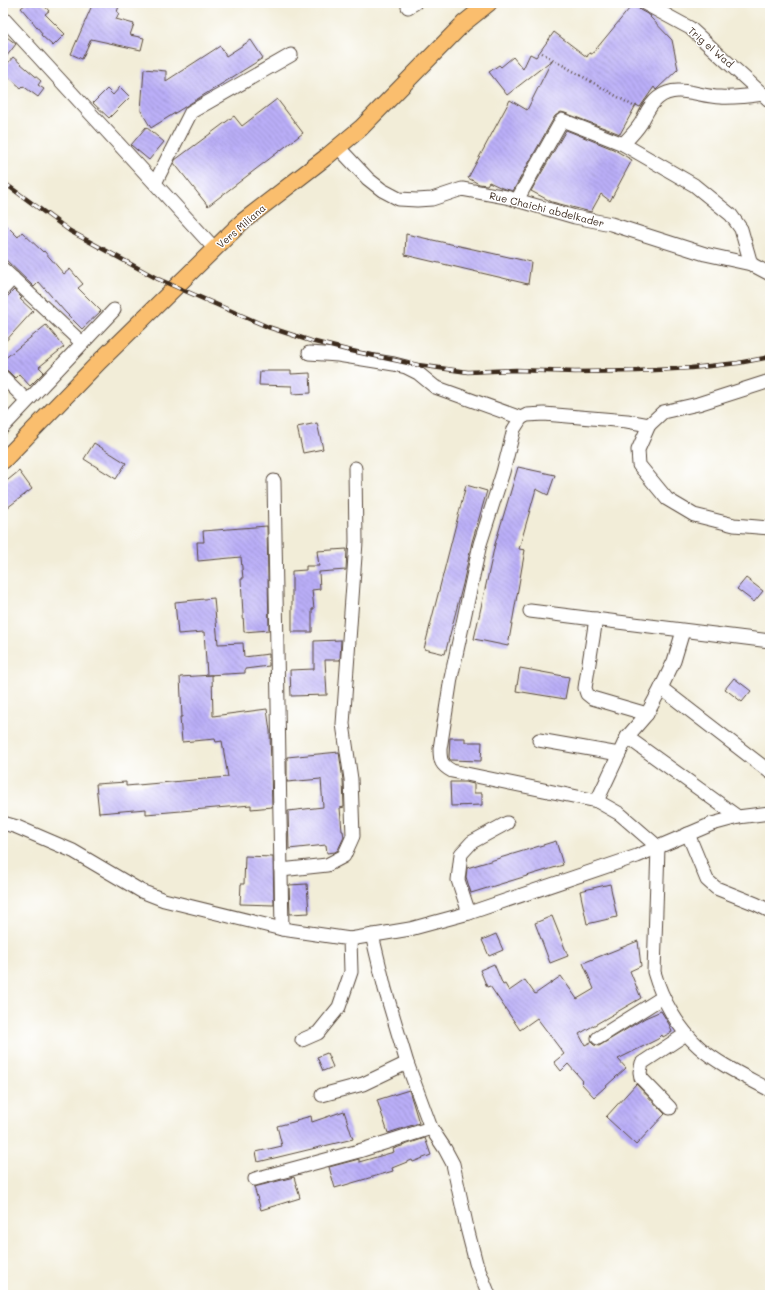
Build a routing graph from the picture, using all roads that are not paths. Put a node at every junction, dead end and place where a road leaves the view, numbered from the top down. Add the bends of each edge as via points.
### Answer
1 (488, 3) edge
2 (644, 4) edge
3 (3, 18) edge
4 (291, 55) dead end
5 (767, 98) edge
6 (623, 144) junction
7 (338, 147) junction
8 (155, 183) junction
9 (517, 200) junction
10 (215, 248) junction
11 (751, 264) junction
12 (3, 269) edge
13 (770, 274) edge
14 (13, 278) junction
15 (3, 289) edge
16 (114, 310) dead end
17 (82, 343) junction
18 (309, 353) dead end
19 (3, 377) edge
20 (770, 381) edge
21 (27, 401) junction
22 (521, 418) junction
23 (649, 425) junction
24 (3, 427) edge
25 (3, 461) edge
26 (355, 468) dead end
27 (274, 481) dead end
28 (770, 528) edge
29 (530, 611) dead end
30 (596, 619) junction
31 (683, 631) junction
32 (770, 642) edge
33 (661, 688) junction
34 (647, 714) junction
35 (627, 737) junction
36 (539, 740) dead end
37 (618, 754) junction
38 (770, 772) edge
39 (597, 801) junction
40 (770, 813) edge
41 (738, 817) junction
42 (3, 823) edge
43 (507, 823) dead end
44 (688, 834) junction
45 (658, 847) junction
46 (281, 870) junction
47 (770, 911) edge
48 (468, 913) junction
49 (282, 929) junction
50 (372, 935) junction
51 (350, 939) junction
52 (663, 997) junction
53 (686, 1034) junction
54 (598, 1038) dead end
55 (302, 1040) dead end
56 (407, 1064) junction
57 (770, 1090) edge
58 (322, 1095) dead end
59 (670, 1108) dead end
60 (431, 1128) junction
61 (255, 1179) dead end
62 (489, 1295) edge

1 - 7 main road, Vers Miliana via 464,23 366,123
2 - 5 street, Trig el Wad via 690,28
3 - 8 street
4 - 8 street via 191,112
5 - 6 street via 722,98 673,91 658,98 649,107 640,125
6 - 9 street via 562,120
6 - 11 street via 694,185 731,215 741,229
7 - 9 street, Rue Chaichi abdelkader via 368,179 399,199 432,199 462,189
7 - 10 main road, Vers Miliana via 242,222
8 - 10 street
9 - 11 street, Rue Chaichi abdelkader via 575,217 611,224 705,254
10 - 25 main road, Vers Miliana
11 - 13 street, Rue Chaichi abdelkader
12 - 14 street
14 - 15 street
14 - 17 street
16 - 17 street
17 - 21 street
18 - 22 street via 338,355 406,367 435,387
19 - 21 street
20 - 23 street via 698,404 663,412
21 - 24 street
22 - 23 street via 544,414 627,420
22 - 39 street via 514,428 480,544 450,678 440,759 444,767 452,771
23 - 28 street via 638,450 639,465 667,499 694,515 734,525
26 - 46 street via 356,542 343,724 351,779 354,836 344,856 328,864
27 - 46 street
29 - 30 street
30 - 31 street
30 - 34 street via 584,688 587,694 592,698
31 - 32 street
31 - 33 street via 674,661
33 - 34 street
33 - 38 street
34 - 35 street
35 - 37 street
35 - 41 street
36 - 37 street
37 - 39 street
39 - 45 street via 620,814
40 - 41 street
41 - 44 street
42 - 49 street via 73,851 141,891 164,900
43 - 48 street via 472,842 461,854 458,880
44 - 45 street
44 - 47 street via 707,880 716,888
45 - 48 street via 630,859
45 - 52 street via 654,972
46 - 49 street
48 - 50 street via 410,929
49 - 51 street
50 - 51 street
50 - 56 street
51 - 55 street via 351,972 339,1007 318,1033
52 - 53 street
52 - 54 street
53 - 57 street via 700,1048 729,1068
53 - 59 street via 642,1063 640,1072 641,1078
56 - 58 street via 363,1084
56 - 60 street
60 - 61 street via 359,1151
60 - 62 street via 453,1164 466,1228

